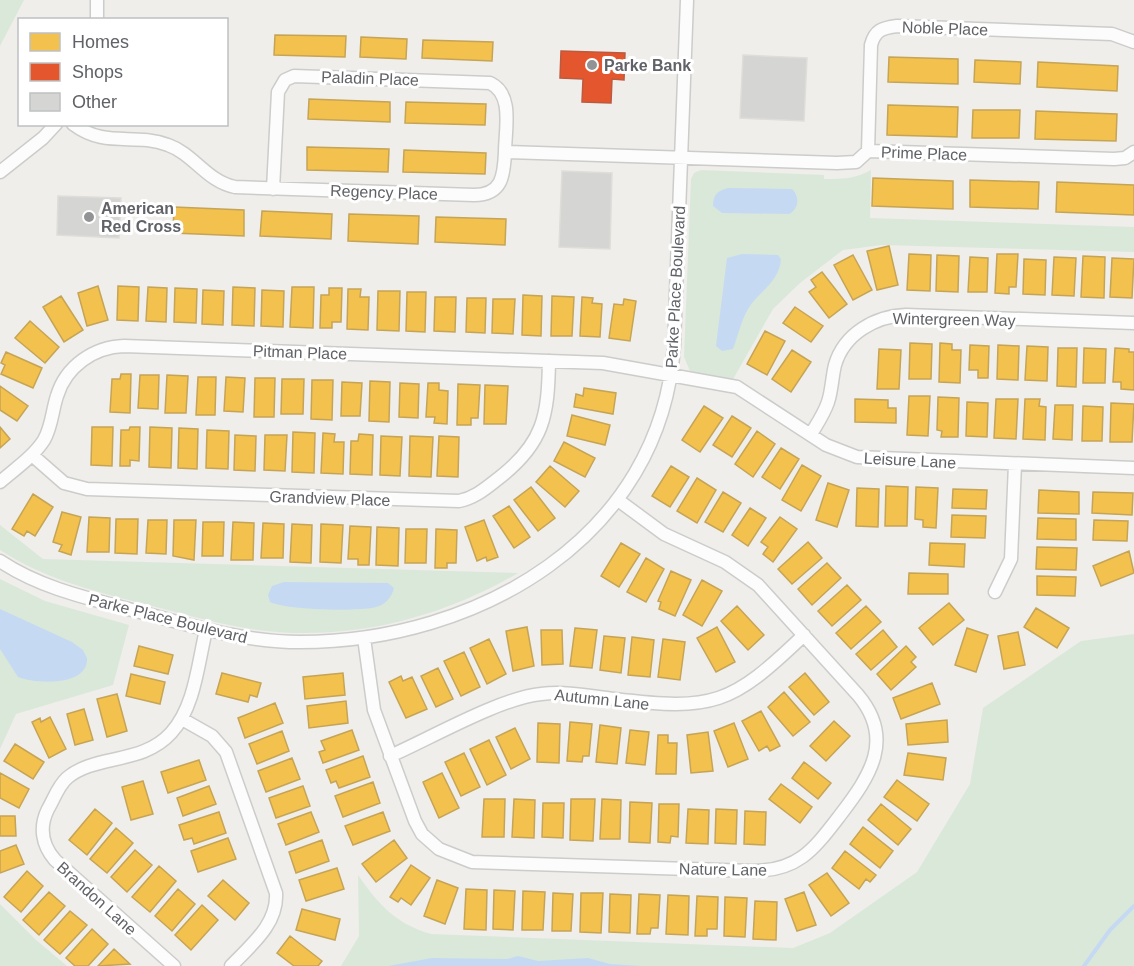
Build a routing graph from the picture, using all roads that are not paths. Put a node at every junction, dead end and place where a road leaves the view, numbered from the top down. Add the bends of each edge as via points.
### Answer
1 (97, 0) edge
2 (687, 0) edge
3 (97, 18) edge
4 (1134, 42) edge
5 (54, 126) edge
6 (77, 126) edge
7 (868, 151) junction
8 (505, 152) junction
9 (1134, 152) edge
10 (680, 158) junction
11 (0, 172) edge
12 (273, 189) junction
13 (1134, 323) edge
14 (549, 361) junction
15 (671, 375) junction
16 (811, 435) junction
17 (32, 455) junction
18 (1015, 464) junction
19 (1134, 468) edge
20 (0, 482) edge
21 (618, 500) junction
22 (0, 561) edge
23 (994, 592) dead end
24 (206, 630) junction
25 (804, 635) junction
26 (364, 638) junction
27 (182, 718) junction
28 (390, 756) junction
29 (174, 966) edge
30 (231, 966) edge

1 - 3 street
2 - 10 street, Parke Place Boulevard
4 - 7 street, Noble Place via 1112,34 882,28 873,35 871,45
5 - 11 street
6 - 12 street, Regency Place via 101,139 171,146 214,180 227,185
7 - 9 street, Prime Place via 1114,159
7 - 10 street, Prime Place via 856,162 846,163
8 - 10 street
8 - 12 street, Regency Place via 501,182 485,194
8 - 12 street, Paladin Place via 505,100 490,83 294,76 285,80 278,92
10 - 15 street, Parke Place Boulevard
13 - 16 street, Wintergreen Way via 906,315 880,319 858,332 841,352 826,408
14 - 15 street, Pitman Place via 603,363
14 - 17 street, Pitman Place via 110,348 88,356 68,376 58,392 48,432
14 - 17 street, Grandview Place via 546,413 535,441 520,462 478,494 459,501 87,489 64,483
15 - 16 street, Leisure Lane via 737,387
15 - 21 street, Parke Place Boulevard via 653,436
16 - 18 street, Leisure Lane via 837,451 862,458
17 - 20 street, Pitman Place
18 - 19 street, Leisure Lane
18 - 23 street via 1011,559
21 - 25 street, Nature Lane via 664,534 745,575 764,590
21 - 26 street, Parke Place Boulevard via 578,544 513,588 441,620
22 - 24 street, Parke Place Boulevard via 55,588
24 - 26 street, Parke Place Boulevard via 272,641
24 - 27 street, Brandon Lane
25 - 28 street, Autumn Lane via 751,682 715,700 678,705 568,693 535,694
25 - 28 street, Nature Lane via 865,704 873,718 877,745 868,777 854,798 810,852 781,868 752,871 460,859 439,849 422,834
26 - 28 street, Nature Lane via 374,710
27 - 29 street, Brandon Lane via 169,735 150,749 82,770 66,779 42,827 45,844 55,860
27 - 30 street via 208,733 226,752 276,893 270,922

